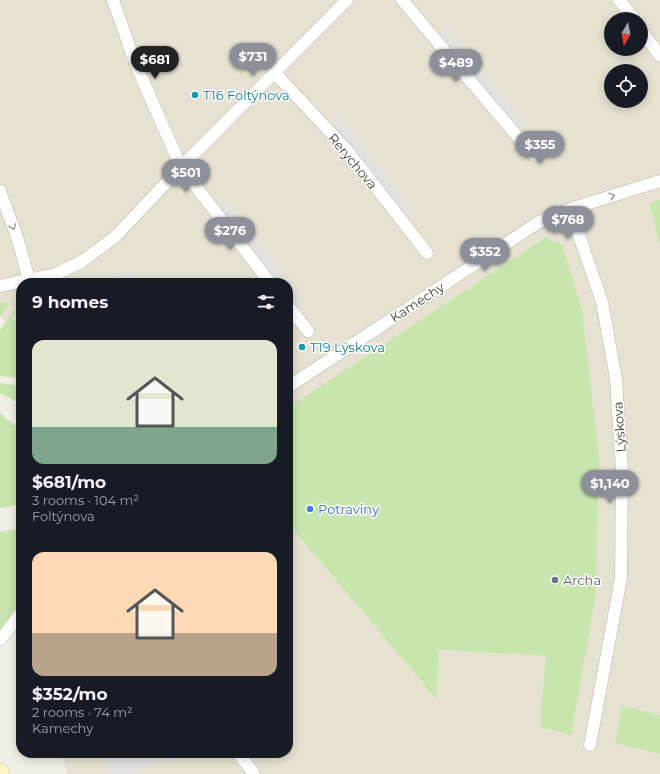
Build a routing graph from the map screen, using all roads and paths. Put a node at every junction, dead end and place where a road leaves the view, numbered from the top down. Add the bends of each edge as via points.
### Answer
1 (113, 0) edge
2 (347, 0) edge
3 (402, 0) edge
4 (619, 0) edge
5 (628, 12) edge
6 (648, 40) edge
7 (660, 56) edge
8 (275, 73) junction
9 (553, 140) dead end
10 (181, 167) junction
11 (660, 181) edge
12 (0, 191) edge
13 (570, 209) junction
14 (427, 253) dead end
15 (29, 278) edge
16 (43, 278) edge
17 (266, 278) edge
18 (16, 284) edge
19 (0, 286) edge
20 (293, 312) edge
21 (308, 331) dead end
22 (293, 384) edge
23 (16, 619) edge
24 (0, 640) edge
25 (590, 745) dead end
26 (242, 758) edge
27 (254, 774) edge

1 - 10 street via 136,65
2 - 8 street
3 - 9 street via 533,155
4 - 5 street
6 - 7 street
8 - 10 street
8 - 14 street, Rerychova via 346,150
10 - 16 street via 114,237 86,259
10 - 17 street
13 -> 11 street, Kamechy
12 -> 15 street
13 - 22 street, Kamechy via 539,222
13 - 25 street, Lýskova via 602,302 616,379 622,471 620,578
18 - 19 street
20 - 21 street
23 - 24 street
26 - 27 street

